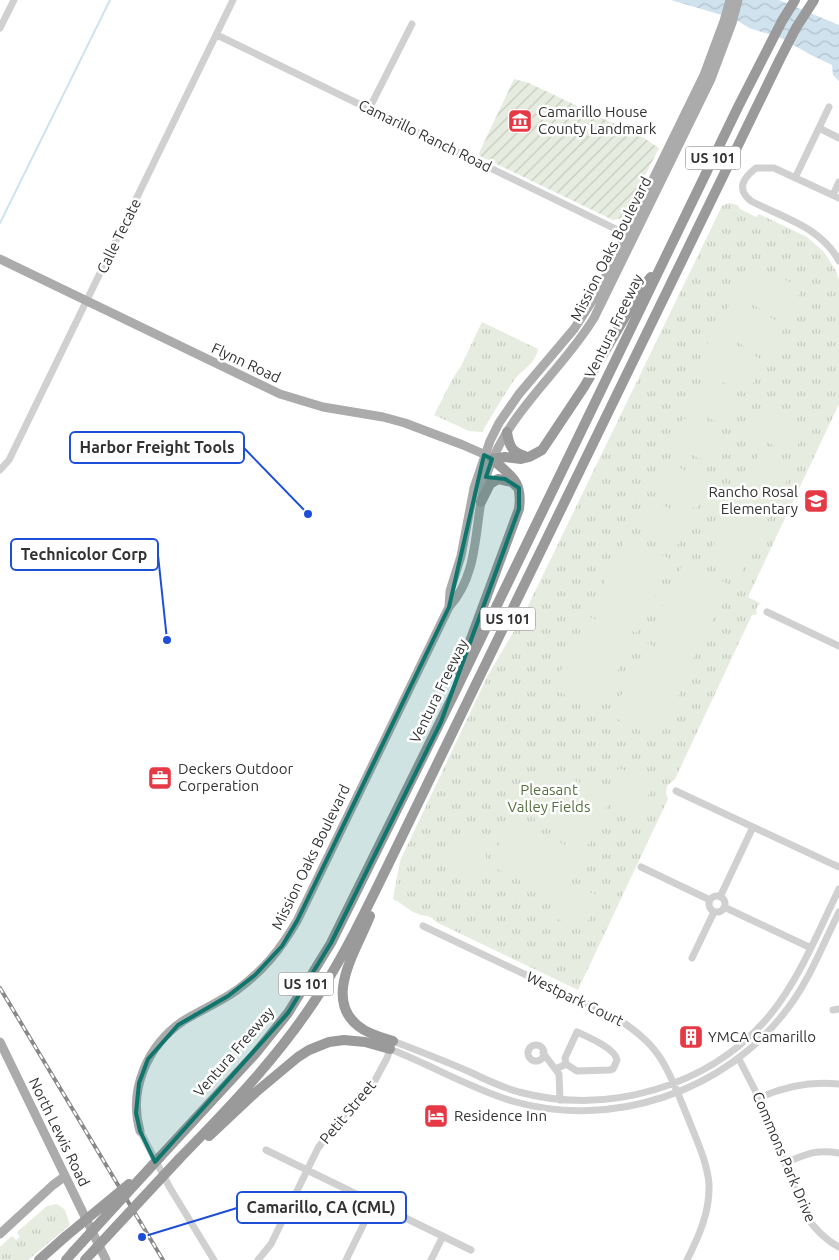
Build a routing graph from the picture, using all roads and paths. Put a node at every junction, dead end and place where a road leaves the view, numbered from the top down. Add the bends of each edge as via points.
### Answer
1 (14, 0) edge
2 (234, 0) edge
3 (730, 0) edge
4 (738, 0) edge
5 (795, 0) edge
6 (813, 1) edge
7 (412, 24) dead end
8 (0, 28) edge
9 (217, 35) junction
10 (721, 41) junction
11 (829, 107) dead end
12 (369, 109) junction
13 (819, 128) junction
14 (839, 138) edge
15 (670, 145) junction
16 (795, 178) junction
17 (839, 182) edge
18 (654, 196) junction
19 (836, 197) edge
20 (630, 235) junction
21 (0, 259) edge
22 (839, 261) edge
23 (661, 265) junction
24 (88, 300) junction
25 (507, 432) junction
26 (488, 457) junction
27 (529, 457) junction
28 (0, 470) edge
29 (519, 488) junction
30 (481, 502) junction
31 (449, 607) junction
32 (768, 612) dead end
33 (839, 646) edge
34 (441, 722) junction
35 (676, 791) dead end
36 (753, 827) junction
37 (389, 863) junction
38 (642, 867) dead end
39 (839, 867) edge
40 (839, 889) edge
41 (720, 897) junction
42 (710, 900) junction
43 (724, 907) junction
44 (714, 912) junction
45 (839, 912) edge
46 (423, 926) dead end
47 (811, 948) junction
48 (692, 958) dead end
49 (0, 1042) edge
50 (392, 1045) junction
51 (540, 1051) dead end
52 (739, 1059) junction
53 (566, 1064) junction
54 (556, 1069) junction
55 (674, 1083) junction
56 (839, 1084) edge
57 (678, 1093) junction
58 (759, 1098) junction
59 (560, 1100) junction
60 (140, 1131) joint
61 (188, 1149) junction
62 (266, 1150) dead end
63 (839, 1153) edge
64 (160, 1157) junction
65 (785, 1163) junction
66 (306, 1170) junction
67 (64, 1177) junction
68 (374, 1203) junction
69 (128, 1214) junction
70 (0, 1234) edge
71 (443, 1236) junction
72 (839, 1247) edge
73 (471, 1250) dead end
74 (70, 1256) edge
75 (39, 1260) edge
76 (85, 1260) edge
77 (91, 1260) edge
78 (106, 1260) edge
79 (214, 1260) edge
80 (258, 1260) edge
81 (346, 1260) edge
82 (431, 1260) edge
83 (687, 1260) edge

1 - 8 street
2 - 9 street, Calle Tecate
3 - 10 main road, Mission Oaks Boulevard
4 - 10 main road, Mission Oaks Boulevard
5 - 23 highway, Ventura Freeway / US 101 via 765,52
6 - 37 highway, Ventura Freeway / US 101 via 780,59
7 - 12 street
9 - 12 street, Camarillo Ranch Road
9 - 24 street, Calle Tecate
10 - 15 main road, Mission Oaks Boulevard
10 - 18 main road, Mission Oaks Boulevard via 711,79
11 - 13 street
12 - 20 street, Camarillo Ranch Road
13 - 14 street
13 - 16 street
15 - 18 main road via 669,157
15 - 20 main road, Mission Oaks Boulevard
16 - 19 street
16 - 22 street via 770,167 756,168 745,178 743,190 751,201 807,227 823,239
17 - 19 street
18 - 20 main road, Mission Oaks Boulevard
20 - 25 main road, Mission Oaks Boulevard via 587,328 531,396
20 - 26 main road, Mission Oaks Boulevard via 574,329 507,410
21 - 24 main road, Flynn Road
23 - 27 highway via 642,288 552,436 542,450
23 - 34 highway, Ventura Freeway / US 101
24 - 26 main road, Flynn Road via 280,394 323,407 405,423
24 - 28 street, Calle Tecate via 9,460
25 - 26 main road, Mission Oaks Boulevard
25 - 27 highway via 513,450
26 - 27 highway
26 - 29 highway via 511,475
26 - 30 main road, Mission Oaks Boulevard
26 - 31 main road, Mission Oaks Boulevard via 474,488
29 - 30 highway via 512,482 498,479 490,484
29 - 34 highway via 519,509
30 - 31 main road, Mission Oaks Boulevard via 468,575 458,597
31 - 60 main road, Mission Oaks Boulevard via 283,944 238,989 173,1029 148,1059 136,1094
32 - 33 street
34 - 64 highway, Ventura Freeway / US 101 via 331,943 288,1013 255,1054
35 - 36 street
36 - 39 street
36 - 41 street
37 - 50 highway via 342,988 348,1013 358,1026
37 - 61 highway, Ventura Freeway / US 101 via 341,957 304,1016 265,1066
38 - 42 street
40 - 47 street
41 - 42 street
41 - 43 street via 724,900
42 - 44 street via 709,906
43 - 44 street
43 - 47 street
44 - 48 street
45 - 52 street via 809,975 788,1009
46 - 55 street, Westpark Court via 634,1029 659,1056
47 - 55 street via 769,1016 714,1062
49 - 67 main road, North Lewis Road
50 - 57 street via 495,1095 546,1108 618,1109
50 - 59 street via 509,1089
50 - 61 highway via 344,1040 309,1050 256,1092 206,1139
50 - 66 street, Petit Street via 372,1086 331,1131
51 - 54 street
52 - 57 street
52 - 58 street, Commons Park Drive
53 - 53 street via 565,1058 577,1032 615,1053 617,1060 609,1070 577,1071
53 - 54 street
54 - 59 street via 561,1084
55 - 57 street, Westpark Court
55 - 59 street via 622,1098
56 - 58 street via 818,1082 789,1087
57 - 83 street, Westpark Court via 707,1168 709,1184 702,1230
58 - 65 street, Commons Park Drive
60 - 79 street
61 - 69 highway, Ventura Freeway / US 101, bridge
62 - 66 street
63 - 65 street via 825,1150 810,1152
64 - 74 highway, Ventura Freeway / US 101, bridge
64 - 75 highway, bridge
65 - 72 street, Commons Park Drive via 806,1216 814,1228
66 - 68 street
66 - 80 street, Petit Street via 271,1244
67 - 70 main road
67 - 78 main road, North Lewis Road
68 - 71 street
68 - 81 street
69 - 76 highway, Ventura Freeway / US 101, bridge
69 - 77 highway, bridge
71 - 73 street
71 - 82 street

